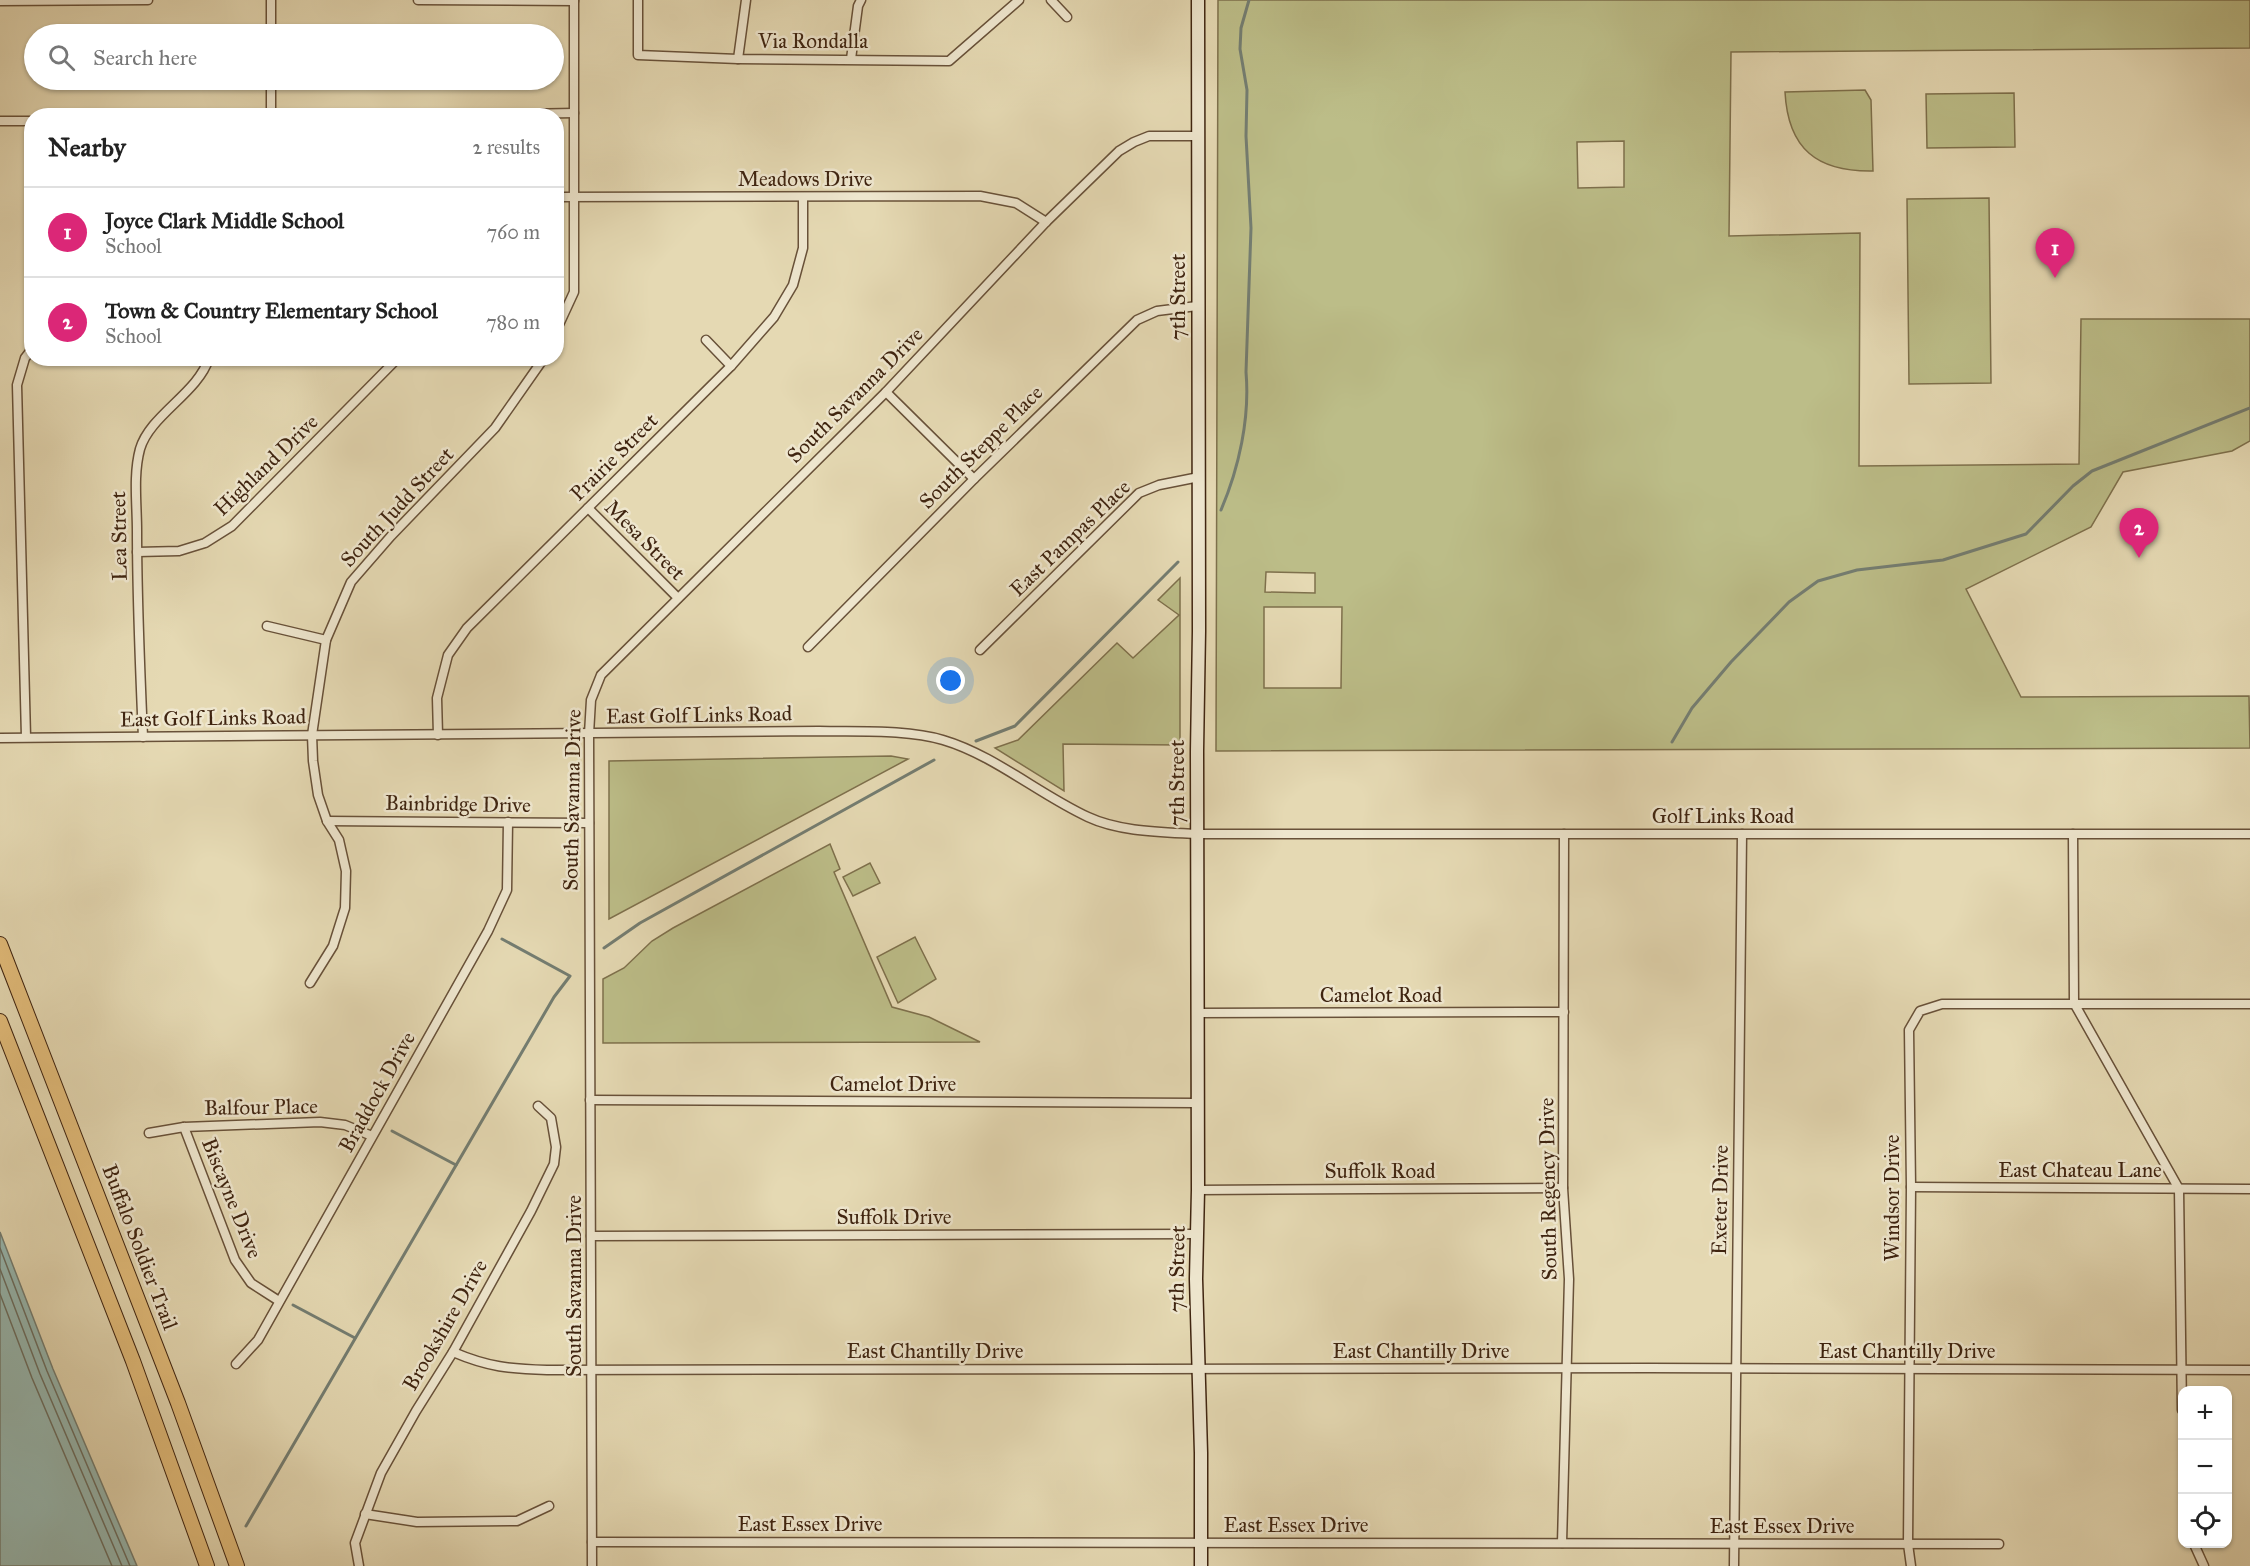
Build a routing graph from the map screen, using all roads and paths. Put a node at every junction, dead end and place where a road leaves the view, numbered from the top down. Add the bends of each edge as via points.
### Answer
1 (148, 0) edge
2 (271, 0) edge
3 (418, 0) edge
4 (638, 0) edge
5 (746, 0) edge
6 (861, 0) edge
7 (1019, 0) edge
8 (1051, 0) edge
9 (1198, 0) edge
10 (0, 1) edge
11 (574, 1) edge
12 (1067, 17) dead end
13 (271, 24) edge
14 (738, 59) junction
15 (851, 59) junction
16 (271, 90) edge
17 (271, 108) edge
18 (564, 113) edge
19 (574, 113) junction
20 (0, 121) edge
21 (24, 121) edge
22 (1198, 136) junction
23 (564, 197) edge
24 (575, 197) junction
25 (803, 197) junction
26 (1046, 222) junction
27 (1197, 306) junction
28 (564, 314) edge
29 (706, 340) dead end
30 (24, 362) edge
31 (207, 366) edge
32 (390, 366) edge
33 (538, 366) edge
34 (732, 366) junction
35 (886, 392) junction
36 (1199, 477) junction
37 (974, 479) junction
38 (588, 508) junction
39 (136, 552) junction
40 (678, 598) junction
41 (267, 626) dead end
42 (326, 640) junction
43 (808, 647) dead end
44 (980, 650) dead end
45 (589, 734) junction
46 (312, 735) junction
47 (438, 735) junction
48 (26, 737) junction
49 (142, 737) junction
50 (0, 738) edge
51 (327, 821) junction
52 (508, 822) junction
53 (589, 823) junction
54 (1197, 834) junction
55 (1564, 834) junction
56 (1742, 834) junction
57 (2073, 834) junction
58 (2250, 834) edge
59 (0, 944) edge
60 (310, 982) dead end
61 (2074, 1003) junction
62 (2250, 1004) edge
63 (1564, 1012) junction
64 (1197, 1013) junction
65 (0, 1021) edge
66 (590, 1100) junction
67 (1196, 1103) junction
68 (538, 1106) dead end
69 (184, 1127) junction
70 (149, 1133) dead end
71 (372, 1136) junction
72 (1911, 1187) junction
73 (1563, 1188) junction
74 (2179, 1189) junction
75 (2250, 1189) edge
76 (1198, 1190) junction
77 (1197, 1234) junction
78 (591, 1236) junction
79 (279, 1301) junction
80 (453, 1352) junction
81 (236, 1364) dead end
82 (592, 1369) junction
83 (1197, 1369) junction
84 (1567, 1369) junction
85 (1737, 1369) junction
86 (1910, 1370) junction
87 (2181, 1370) junction
88 (2250, 1370) edge
89 (2181, 1386) edge
90 (549, 1506) dead end
91 (364, 1514) junction
92 (592, 1542) junction
93 (1201, 1543) junction
94 (1562, 1543) junction
95 (1908, 1544) junction
96 (1999, 1544) dead end
97 (1734, 1545) junction
98 (2196, 1548) edge
99 (207, 1566) edge
100 (237, 1566) edge
101 (358, 1566) edge
102 (592, 1566) edge
103 (1201, 1566) edge
104 (1734, 1566) edge
105 (1911, 1566) edge
106 (2204, 1566) edge

1 - 10 street
2 - 13 street
3 - 11 street
4 - 14 street, Via Rondalla via 638,55
5 - 14 street
6 - 15 street
7 - 15 street, Via Rondalla via 949,61
8 - 12 street
9 - 22 main road, 7th Street
11 - 19 street
14 - 15 street, Via Rondalla
16 - 17 street
18 - 19 street
19 - 24 street
20 - 21 street
22 - 26 street, South Savanna Drive via 1149,136 1134,142
22 - 27 main road, 7th Street
23 - 24 street, Meadows Drive
24 - 25 street, Meadows Drive
24 - 28 street via 574,292
25 - 26 street, Meadows Drive via 980,196 1016,203
25 - 34 street, Prairie Street via 803,248 794,285 774,317
26 - 35 street, South Savanna Drive
27 - 36 main road, 7th Street
27 - 37 street, South Steppe Place via 1157,310 1137,320
29 - 34 street
30 - 48 street via 17,386
31 - 39 street, Lea Street via 141,446 136,468
32 - 39 street, Highland Drive via 232,526 205,543 179,551
33 - 42 street, South Judd Street via 495,428 351,582
34 - 38 street, Prairie Street
35 - 37 street
35 - 40 street, South Savanna Drive
36 - 44 street, East Pampas Place via 1139,493
36 - 54 main road, 7th Street
37 - 43 street, South Steppe Place
38 - 40 street, Mesa Street
38 - 47 street, Prairie Street via 466,628 448,655 437,698
39 - 49 street, Lea Street
40 - 45 street, South Savanna Drive via 601,675 591,700
41 - 42 street
42 - 46 street, South Judd Street
45 - 47 street, East Golf Links Road
45 - 53 street, South Savanna Drive
45 - 54 street, East Golf Links Road via 819,731 896,733 942,740 977,754 1090,819 1137,831
46 - 47 street, East Golf Links Road
46 - 49 street, East Golf Links Road
46 - 51 street, South Judd Street via 318,795
48 - 49 street, East Golf Links Road
48 - 50 street, East Golf Links Road
51 - 52 street, Bainbridge Drive
51 - 60 street, South Judd Street via 339,840 346,871 345,908 333,946
52 - 53 street, Bainbridge Drive
52 - 71 street, Braddock Drive via 507,890 501,906
53 - 66 street, South Savanna Drive
54 - 55 street, Golf Links Road
54 - 64 main road, 7th Street
55 - 56 street, Golf Links Road
55 - 63 street, South Regency Drive
56 - 57 street, Golf Links Road
56 - 85 street, Exeter Drive
57 - 58 street, Golf Links Road
57 - 61 street
59 - 100 main road, Buffalo Soldier Trail
61 - 62 street, Windsor Drive
61 - 72 street, Windsor Drive via 1942,1004 1920,1011 1909,1030
61 - 74 street
63 - 64 street, Camelot Road
63 - 73 street, South Regency Drive
64 - 67 main road, 7th Street
65 - 99 main road via 133,1361
66 - 67 street, Camelot Drive
66 - 78 street, South Savanna Drive
67 - 76 main road, 7th Street
68 - 80 street, Brookshire Drive via 550,1118 556,1147 554,1164
69 - 70 street, Balfour Place
69 - 71 street, Balfour Place via 320,1122 345,1125
69 - 79 street, Biscayne Drive via 235,1260 251,1283
71 - 79 street, Braddock Drive
72 - 74 street, East Chateau Lane
72 - 86 street, Windsor Drive
73 - 76 street, Suffolk Road
73 - 84 street, South Regency Drive via 1569,1280
74 - 75 street, East Chateau Lane
74 - 87 street
76 - 77 main road, 7th Street
77 - 78 street, Suffolk Drive
77 - 83 main road, 7th Street
78 - 82 street, South Savanna Drive
79 - 81 street, Braddock Drive via 258,1340
80 - 82 street, East Chantilly Drive via 504,1369
80 - 91 street, Brookshire Drive via 381,1473
82 - 83 street, East Chantilly Drive
82 - 92 street, South Savanna Drive
83 - 84 street, East Chantilly Drive
83 - 93 main road, 7th Street
84 - 85 street, East Chantilly Drive
84 - 94 street, South Regency Drive
85 - 86 street, East Chantilly Drive
85 - 97 street, Exeter Drive
86 - 87 street, East Chantilly Drive
86 - 95 street, Windsor Drive
87 - 88 street, East Chantilly Drive
87 - 89 street
90 - 91 street via 517,1521 417,1522
91 - 101 street, Brookshire Drive via 355,1543
92 - 93 street, East Essex Drive
92 - 102 street, South Savanna Drive
93 - 94 street, East Essex Drive
93 - 103 main road, 7th Street
94 - 97 street, East Essex Drive
95 - 96 street, East Essex Drive
95 - 97 street, East Essex Drive
95 - 105 street, Windsor Drive
97 - 104 street, Exeter Drive
98 - 106 street

